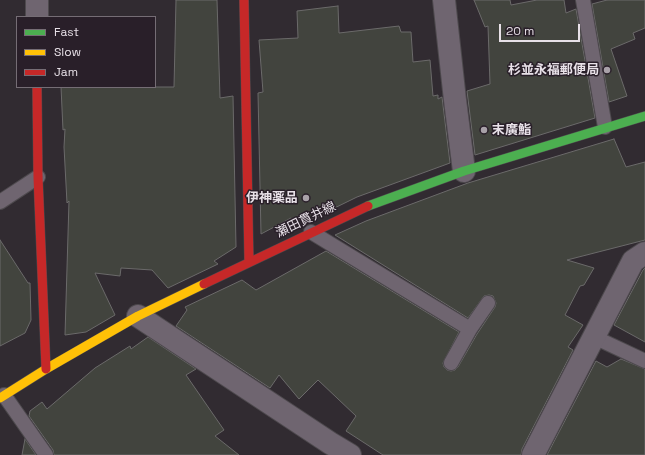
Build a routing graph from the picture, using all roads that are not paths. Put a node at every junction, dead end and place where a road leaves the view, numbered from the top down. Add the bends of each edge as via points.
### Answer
1 (37, 0) edge
2 (244, 0) edge
3 (444, 0) edge
4 (583, 0) edge
5 (37, 16) edge
6 (38, 88) edge
7 (645, 116) edge
8 (605, 127) junction
9 (464, 171) junction
10 (38, 176) junction
11 (0, 202) edge
12 (311, 232) junction
13 (645, 253) edge
14 (249, 262) junction
15 (488, 303) dead end
16 (138, 316) junction
17 (470, 329) junction
18 (594, 337) junction
19 (645, 361) edge
20 (451, 363) dead end
21 (46, 369) junction
22 (2, 396) edge
23 (327, 449) edge
24 (46, 455) edge
25 (350, 455) edge
26 (533, 455) edge

1 - 5 street
2 - 14 main road
3 - 9 street
4 - 8 lane
6 - 10 main road
7 - 8 main road, 瀬田貫井線
8 - 9 main road, 瀬田貫井線
9 - 12 main road, 瀬田貫井線 via 361,208
10 - 11 lane
10 - 21 main road
12 - 14 main road, 瀬田貫井線
12 - 17 lane
13 - 18 street via 633,261
14 - 16 main road, 瀬田貫井線
15 - 17 lane
16 - 21 main road, 瀬田貫井線
16 - 23 street
17 - 20 lane
18 - 19 lane
18 - 26 street
21 - 22 main road, 瀬田貫井線
22 - 24 lane
23 - 25 street

